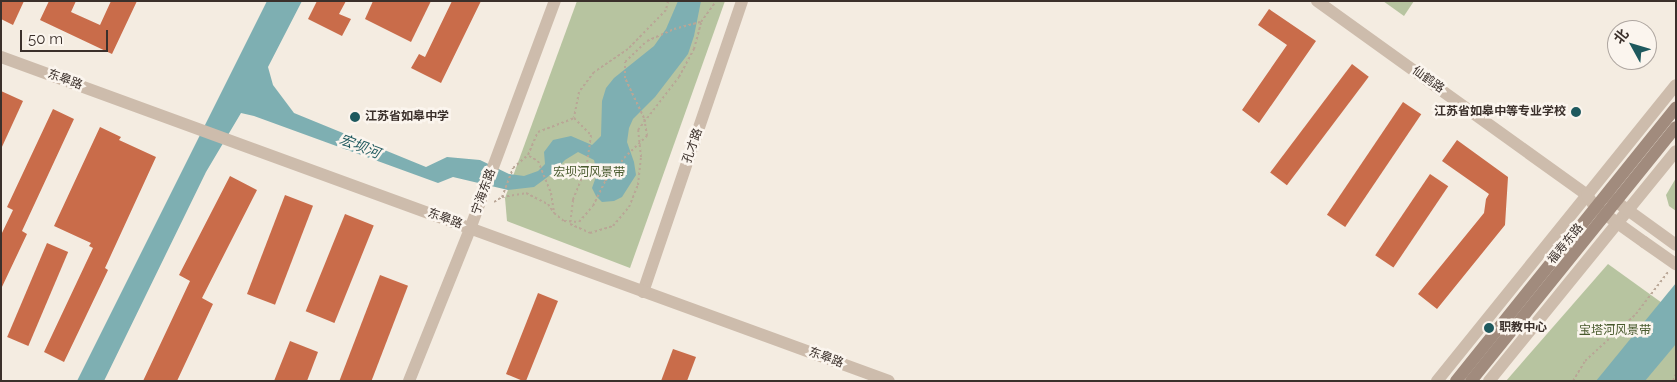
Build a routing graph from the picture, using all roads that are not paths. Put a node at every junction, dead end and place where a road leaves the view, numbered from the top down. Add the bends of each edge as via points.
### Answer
1 (556, 1) edge
2 (742, 1) edge
3 (1316, 1) edge
4 (1, 57) edge
5 (1676, 85) edge
6 (1676, 107) edge
7 (1676, 126) edge
8 (1676, 151) edge
9 (1587, 195) junction
10 (1610, 198) junction
11 (1600, 210) junction
12 (1627, 210) junction
13 (1617, 223) junction
14 (470, 229) junction
15 (1676, 245) edge
16 (1673, 266) edge
17 (643, 292) junction
18 (409, 381) edge
19 (889, 381) edge
20 (1437, 381) edge
21 (1456, 381) edge
22 (1471, 381) edge
23 (1489, 381) edge

1 - 14 street, 宁海东路
2 - 17 street, 孔才路
3 - 9 street, 仙鹤路
4 - 14 street, 东皋路
5 - 9 street
6 - 10 main road, 福寿东路
7 - 10 main road, 福寿东路
8 - 12 street
9 - 10 street
9 - 11 street, 仙鹤路
9 - 20 street
10 - 11 main road, 福寿东路
10 - 12 street
11 - 13 street, 仙鹤路
11 - 21 main road, 福寿东路
11 - 22 main road, 福寿东路
12 - 13 street
12 - 15 street
13 - 16 street, 仙鹤路, bridge
13 - 23 street
14 - 17 street, 东皋路
14 - 18 street, 宁海东路
17 - 19 street, 东皋路

